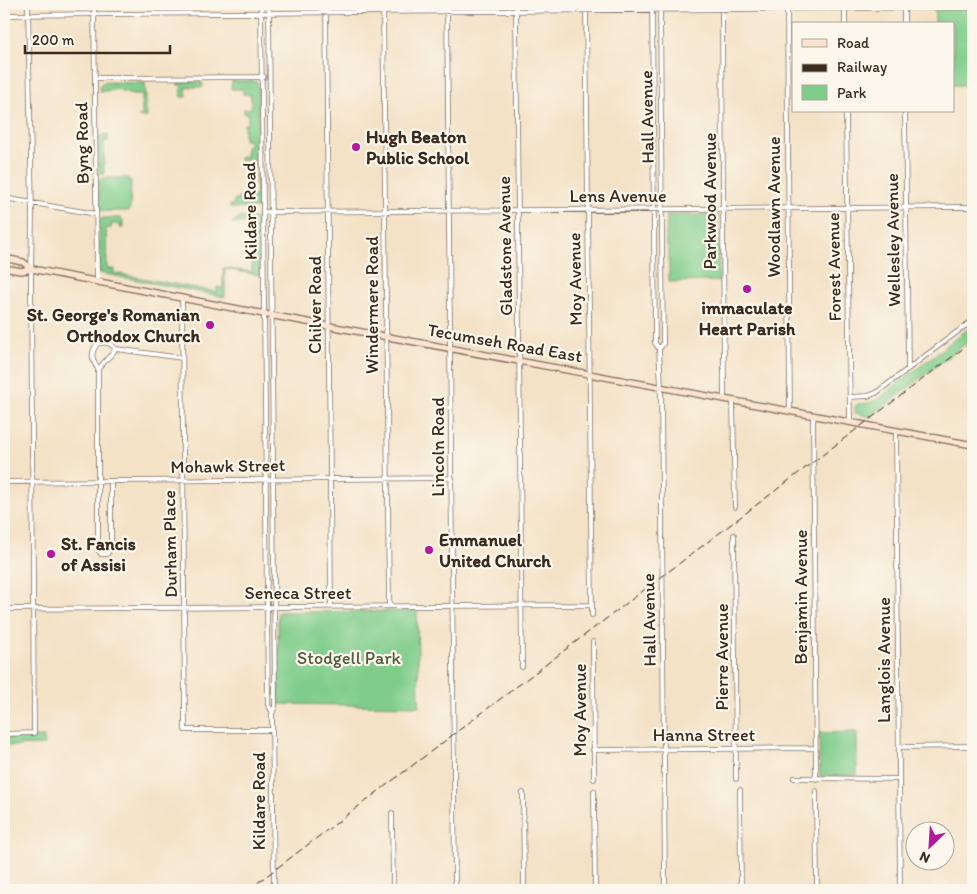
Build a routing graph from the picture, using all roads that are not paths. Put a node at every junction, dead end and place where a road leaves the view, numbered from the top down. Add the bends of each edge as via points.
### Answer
1 (28, 4) edge
2 (94, 4) edge
3 (261, 4) edge
4 (268, 4) edge
5 (326, 4) edge
6 (383, 4) edge
7 (447, 4) edge
8 (516, 4) edge
9 (586, 4) edge
10 (904, 5) edge
11 (652, 6) edge
12 (660, 6) edge
13 (722, 6) edge
14 (787, 6) edge
15 (845, 6) edge
16 (973, 6) edge
17 (516, 10) junction
18 (586, 10) junction
19 (447, 11) junction
20 (269, 12) junction
21 (326, 12) junction
22 (383, 12) junction
23 (261, 13) junction
24 (94, 14) junction
25 (4, 15) edge
26 (28, 15) junction
27 (845, 22) edge
28 (904, 22) edge
29 (262, 77) junction
30 (269, 77) junction
31 (95, 78) junction
32 (846, 112) edge
33 (905, 112) edge
34 (4, 198) edge
35 (32, 203) junction
36 (906, 207) junction
37 (973, 207) edge
38 (788, 208) junction
39 (848, 208) junction
40 (654, 209) junction
41 (662, 209) junction
42 (723, 209) junction
43 (518, 210) junction
44 (588, 210) junction
45 (385, 211) junction
46 (449, 211) junction
47 (263, 212) junction
48 (271, 212) junction
49 (328, 212) junction
50 (96, 214) junction
51 (4, 258) edge
52 (4, 268) edge
53 (32, 270) junction
54 (97, 282) junction
55 (182, 298) junction
56 (264, 314) junction
57 (272, 315) junction
58 (973, 320) edge
59 (329, 326) junction
60 (386, 336) junction
61 (451, 348) junction
62 (116, 349) junction
63 (659, 349) junction
64 (182, 358) junction
65 (520, 361) junction
66 (98, 369) junction
67 (908, 369) junction
68 (590, 374) junction
69 (660, 387) junction
70 (850, 397) junction
71 (724, 398) junction
72 (733, 400) junction
73 (790, 410) junction
74 (813, 415) junction
75 (265, 417) junction
76 (273, 417) junction
77 (850, 422) junction
78 (896, 430) junction
79 (973, 445) edge
80 (388, 478) junction
81 (452, 478) junction
82 (330, 479) junction
83 (183, 480) junction
84 (266, 480) junction
85 (274, 480) junction
86 (98, 481) junction
87 (111, 481) junction
88 (4, 482) edge
89 (33, 482) junction
90 (735, 506) dead end
91 (734, 535) dead end
92 (592, 604) junction
93 (522, 605) junction
94 (331, 606) junction
95 (389, 606) junction
96 (453, 606) junction
97 (267, 607) junction
98 (274, 607) junction
99 (34, 608) junction
100 (184, 608) junction
101 (4, 609) edge
102 (592, 615) dead end
103 (593, 642) dead end
104 (522, 667) dead end
105 (272, 711) junction
106 (272, 730) junction
107 (4, 734) edge
108 (973, 746) edge
109 (899, 747) junction
110 (736, 748) junction
111 (815, 748) junction
112 (664, 749) junction
113 (593, 750) junction
114 (794, 778) dead end
115 (594, 779) dead end
116 (736, 779) dead end
117 (816, 779) junction
118 (899, 779) junction
119 (740, 790) dead end
120 (594, 791) dead end
121 (816, 791) dead end
122 (523, 793) dead end
123 (392, 812) dead end
124 (274, 890) edge
125 (393, 890) edge
126 (455, 890) edge
127 (524, 890) edge
128 (595, 890) edge
129 (665, 890) edge
130 (741, 890) edge
131 (818, 890) edge
132 (900, 890) edge

1 - 26 street
2 - 24 street, Byng Road
3 - 23 street, Kildare Road
4 - 20 street, Kildare Road
5 - 21 street, Chilver Road
6 - 22 street, Windermere Road
7 - 19 street, Lincoln Road
8 - 17 street, Gladstone Avenue
9 - 18 street, Moy Avenue
10 - 15 street
10 - 16 street
10 - 28 street
11 - 12 street
11 - 18 street
11 - 40 street, Hall Avenue
12 - 13 street
12 - 41 street, Hall Avenue
13 - 14 street
13 - 42 street, Parkwood Avenue
14 - 15 street
14 - 38 street, Woodlawn Avenue
15 - 27 street
17 - 18 street
17 - 19 street
17 - 43 street, Gladstone Avenue
18 - 44 street, Moy Avenue
19 - 22 street
19 - 46 street, Lincoln Road
20 - 21 street
20 - 23 street
20 - 30 street, Kildare Road
21 - 22 street
21 - 49 street, Chilver Road
22 - 45 street, Windermere Road
23 - 24 street
23 - 29 street, Kildare Road
24 - 26 street
24 - 31 street, Byng Road
25 - 26 street
26 - 35 street
29 - 30 street
29 - 31 street
29 - 47 street, Kildare Road
30 - 48 street, Kildare Road
31 - 50 street, Byng Road
32 - 39 street, Forest Avenue
33 - 36 street, Wellesley Avenue
34 - 35 street
35 - 50 street
35 - 53 street
36 - 37 street, Lens Avenue
36 - 39 street, Lens Avenue
36 - 67 street, Wellesley Avenue
38 - 39 street, Lens Avenue
38 - 42 street, Lens Avenue
38 - 73 street, Woodlawn Avenue
39 - 70 street, Forest Avenue
40 - 41 street, Lens Avenue
40 - 44 street, Lens Avenue
40 - 63 street, Hall Avenue via 655,343
41 - 42 street, Lens Avenue
41 - 63 street, Hall Avenue via 663,344
42 - 71 street, Parkwood Avenue
43 - 44 street, Lens Avenue
43 - 46 street, Lens Avenue
43 - 65 street, Gladstone Avenue
44 - 68 street, Moy Avenue
45 - 46 street, Lens Avenue
45 - 49 street, Lens Avenue
45 - 60 street, Windermere Road
46 - 61 street, Lincoln Road
47 - 48 street, Lens Avenue
47 - 56 street, Kildare Road
48 - 49 street, Lens Avenue
48 - 57 street, Kildare Road
49 - 59 street, Chilver Road
50 - 54 street, Byng Road
51 - 53 main road, Tecumseh Road East via 23,262
52 - 53 main road, Tecumseh Road East
53 - 54 main road, Tecumseh Road East
53 - 89 street
54 - 55 main road, Tecumseh Road East
55 - 56 main road, Tecumseh Road East
55 - 64 street, Durham Place
56 - 57 main road, Tecumseh Road East
56 - 75 street, Kildare Road
57 - 59 main road, Tecumseh Road East
57 - 76 street, Kildare Road
58 - 67 street
59 - 60 main road, Tecumseh Road East
59 - 82 street, Chilver Road
60 - 61 main road, Tecumseh Road East
60 - 80 street, Windermere Road
61 - 65 main road, Tecumseh Road East
61 - 81 street, Lincoln Road
62 - 64 street
62 - 66 street
62 - 66 street via 104,342 97,344 92,355
63 - 69 street, Hall Avenue
64 - 83 street, Durham Place
65 - 68 main road, Tecumseh Road East
65 - 93 street, Gladstone Avenue
66 - 86 street
67 - 70 street via 876,393
68 - 69 main road, Tecumseh Road East
68 - 92 street, Moy Avenue
69 - 71 main road, Tecumseh Road East
69 - 112 street, Hall Avenue
70 - 77 street, Forest Avenue
71 - 72 main road, Tecumseh Road East
72 - 73 main road, Tecumseh Road East
72 - 90 street
73 - 74 main road, Tecumseh Road East
74 - 77 main road, Tecumseh Road East
74 - 111 street, Benjamin Avenue
75 - 76 street
75 - 84 street, Kildare Road
76 - 85 street, Kildare Road
77 - 78 main road, Tecumseh Road East
78 - 79 main road, Tecumseh Road East
78 - 109 street, Langlois Avenue
80 - 81 street, Mohawk Street
80 - 82 street, Mohawk Street
80 - 95 street, Windermere Road
81 - 96 street, Lincoln Road
82 - 85 street, Mohawk Street
82 - 94 street, Chilver Road
83 - 84 street, Mohawk Street
83 - 87 street, Mohawk Street
83 - 100 street, Durham Place
84 - 85 street, Mohawk Street
84 - 97 street, Kildare Road
85 - 98 street, Kildare Road
86 - 87 street, Mohawk Street
86 - 87 street via 98,548 104,555 111,548
86 - 89 street, Mohawk Street
88 - 89 street, Mohawk Street
89 - 99 street
91 - 110 street, Pierre Avenue
92 - 93 street, Seneca Street
92 - 102 street, Moy Avenue
93 - 96 street, Seneca Street
93 - 104 street, Gladstone Avenue
94 - 95 street, Seneca Street
94 - 98 street, Seneca Street
95 - 96 street, Seneca Street
96 - 126 street, Lincoln Road
97 - 98 street, Seneca Street
97 - 100 street, Seneca Street
97 - 105 street, Kildare Road via 268,706
98 - 105 street, Kildare Road via 275,706
99 - 100 street, Seneca Street
99 - 101 street, Seneca Street
99 - 107 street via 34,733
100 - 106 street, Durham Place via 186,730
103 - 113 street, Moy Avenue
105 - 106 street, Kildare Road
106 - 124 street, Kildare Road
108 - 109 street
109 - 118 street, Langlois Avenue
110 - 111 street, Hanna Street
110 - 112 street, Hanna Street
110 - 116 street, Pierre Avenue
111 - 117 street, Benjamin Avenue
112 - 113 street, Hanna Street
112 - 129 street, Hall Avenue
113 - 115 street, Moy Avenue
114 - 117 street
117 - 118 street
118 - 132 street, Langlois Avenue
119 - 130 street
120 - 128 street
121 - 131 street
122 - 127 street
123 - 125 street

